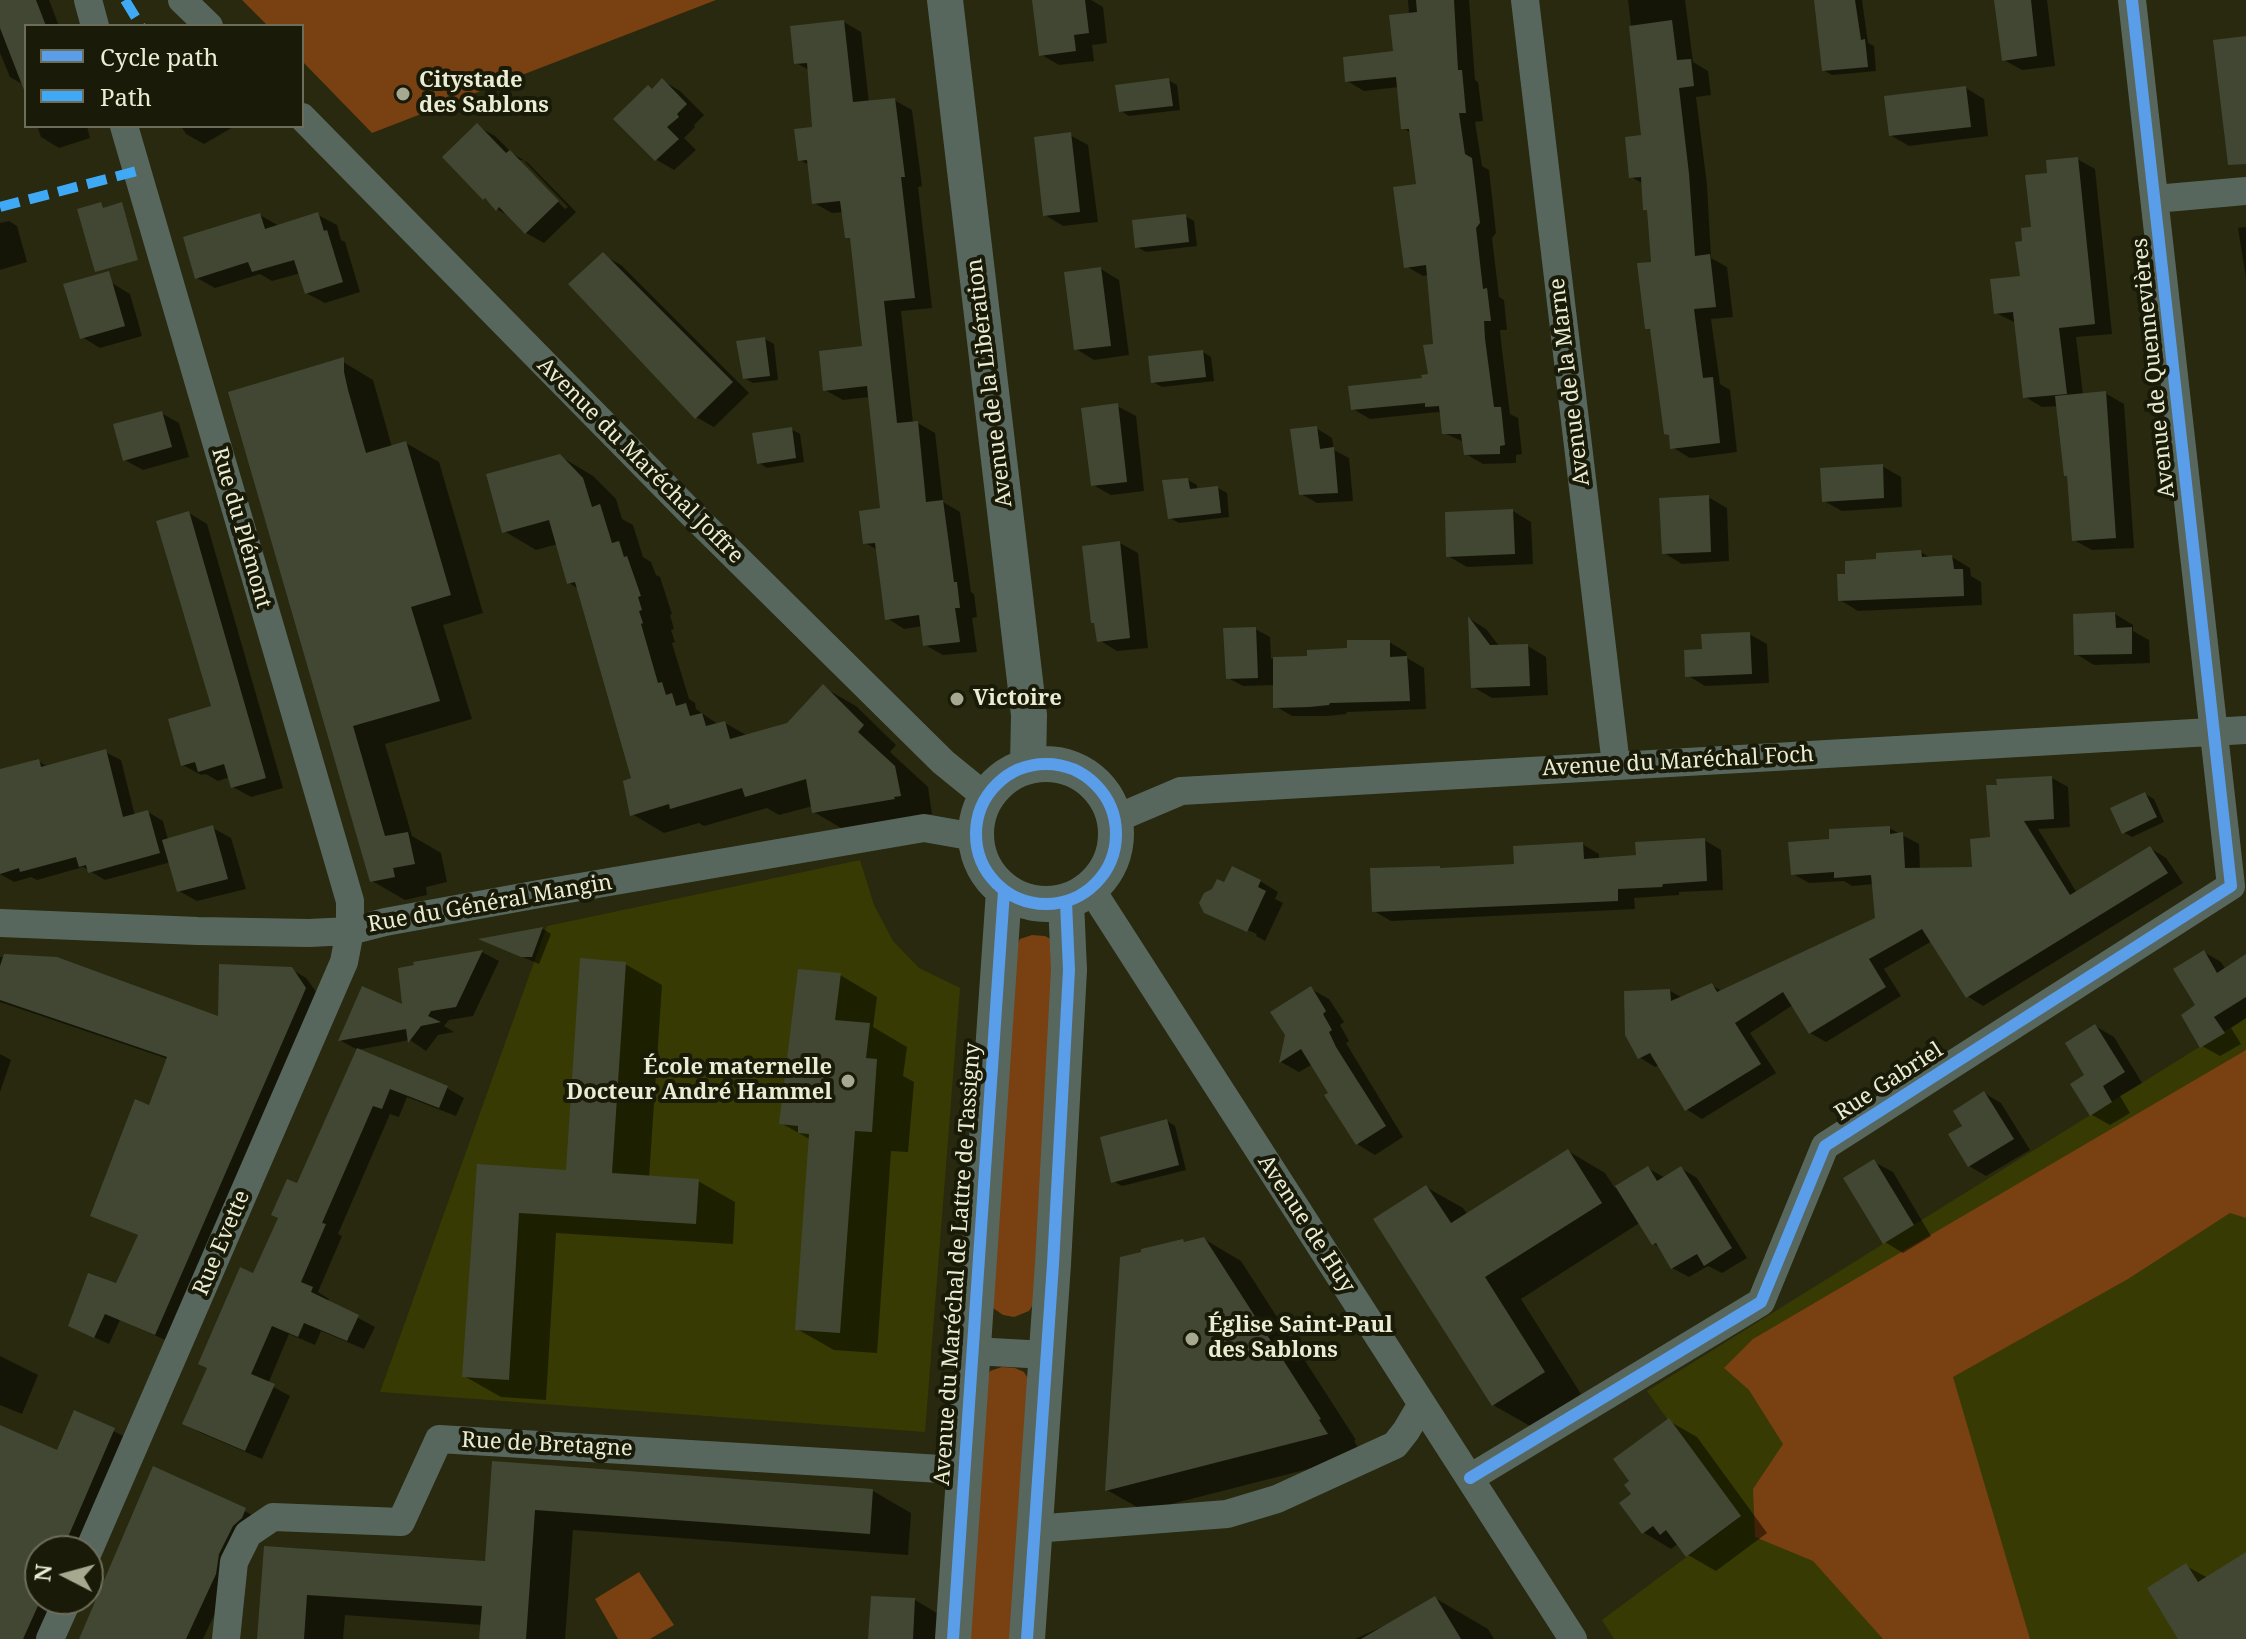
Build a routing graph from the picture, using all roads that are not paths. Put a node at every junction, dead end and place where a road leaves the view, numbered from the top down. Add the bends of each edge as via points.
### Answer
1 (88, 0) edge
2 (182, 0) edge
3 (945, 0) edge
4 (1525, 0) edge
5 (2132, 0) edge
6 (94, 24) edge
7 (207, 24) edge
8 (304, 119) edge
9 (125, 128) edge
10 (2246, 191) edge
11 (2155, 199) junction
12 (2246, 730) edge
13 (2214, 731) junction
14 (1028, 765) junction
15 (1616, 765) junction
16 (986, 797) junction
17 (1115, 819) junction
18 (975, 837) junction
19 (1004, 891) junction
20 (1079, 895) junction
21 (0, 923) edge
22 (350, 931) junction
23 (973, 1351) junction
24 (1046, 1355) junction
25 (1422, 1404) junction
26 (964, 1469) junction
27 (1470, 1478) junction
28 (1034, 1529) junction
29 (95, 1535) edge
30 (61, 1615) edge
31 (1566, 1636) edge
32 (50, 1639) edge
33 (226, 1639) edge
34 (953, 1639) edge
35 (1027, 1639) edge

1 - 6 street
2 - 7 street
3 - 14 street, Avenue de la Libération via 1029,715
4 - 15 street, Avenue de la Marne
5 - 11 street, Avenue de Quennevières
8 - 16 street, Avenue du Maréchal Joffre via 692,514 943,762
9 - 22 street, Rue du Plémont via 350,901
10 - 11 street
11 - 13 street, Avenue de Quennevières
12 - 13 street, Avenue du Maréchal Foch
13 - 15 street, Avenue du Maréchal Foch
13 - 27 street, Rue Gabriel via 2231,886 1825,1146 1761,1302
14 - 16 street via 1003,777
14 - 17 street via 1056,764 1083,774 1103,793
15 - 17 street, Avenue du Maréchal Foch via 1181,791
16 - 18 street
17 - 20 street via 1116,845 1107,869
18 - 19 street via 986,872
18 - 22 street, Rue du Général Mangin via 924,828
19 - 20 street via 1034,904
19 - 23 street, Avenue du Maréchal de Lattre de Tassigny
20 - 24 street via 1069,970
20 - 25 street, Avenue de Huy
21 - 22 street, Rue du Général Mangin
22 - 29 street, Rue Evette via 344,962
23 - 24 street
23 - 26 street, Avenue du Maréchal de Lattre de Tassigny
24 - 28 street
25 - 27 street, Avenue de Huy
25 - 28 street via 1395,1445 1277,1499 1227,1514
26 - 33 street, Rue de Bretagne via 439,1439 401,1522 273,1517 248,1534 234,1562
26 - 34 street, Avenue du Maréchal de Lattre de Tassigny
27 - 31 street, Avenue de Huy
28 - 35 street
30 - 32 street

